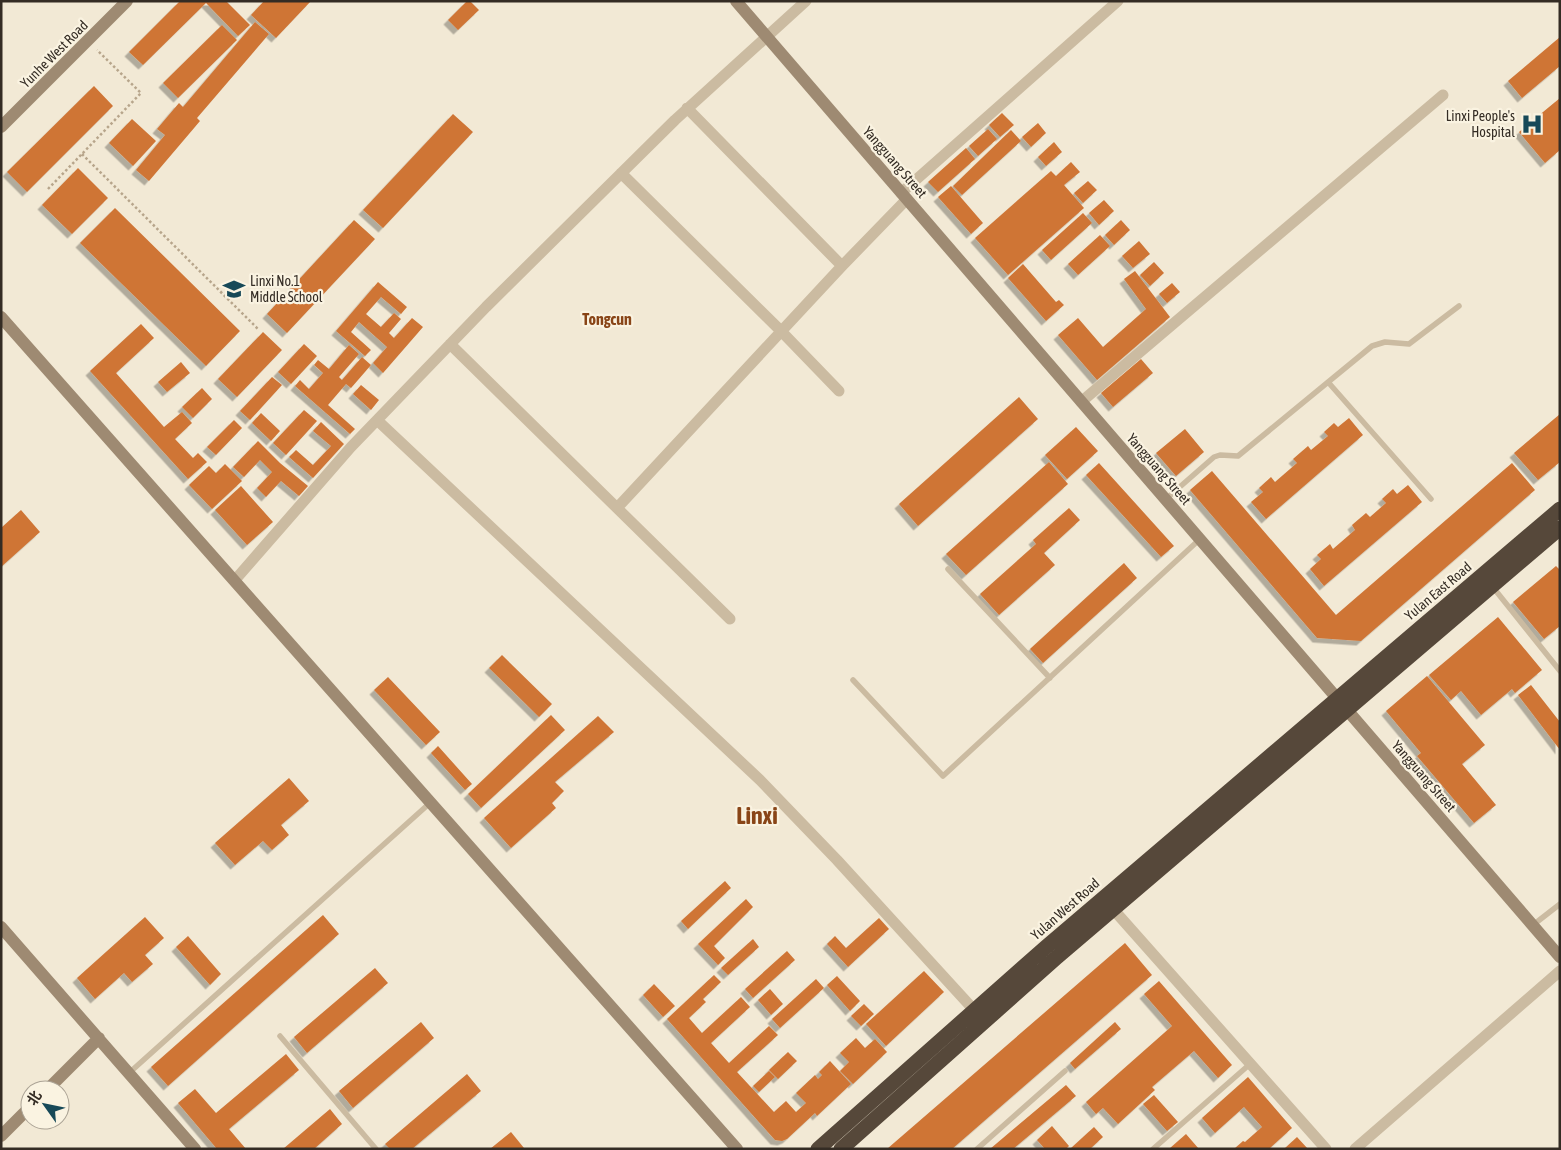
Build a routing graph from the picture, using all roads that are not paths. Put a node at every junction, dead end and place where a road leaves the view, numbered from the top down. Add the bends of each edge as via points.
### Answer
1 (127, 1) edge
2 (736, 1) edge
3 (806, 1) edge
4 (1118, 1) edge
5 (766, 36) junction
6 (1443, 96) dead end
7 (687, 108) junction
8 (1, 128) edge
9 (621, 173) junction
10 (904, 196) junction
11 (842, 266) junction
12 (1459, 306) dead end
13 (1, 317) edge
14 (781, 331) junction
15 (450, 344) junction
16 (1328, 382) junction
17 (840, 391) dead end
18 (1081, 402) junction
19 (377, 420) junction
20 (1166, 499) junction
21 (1431, 499) dead end
22 (617, 508) junction
23 (1560, 509) edge
24 (1560, 528) edge
25 (1200, 539) junction
26 (948, 569) dead end
27 (234, 580) junction
28 (1492, 586) junction
29 (730, 619) dead end
30 (1560, 671) edge
31 (1050, 678) junction
32 (853, 680) dead end
33 (1342, 704) junction
34 (431, 802) junction
35 (1560, 904) edge
36 (1113, 909) junction
37 (1533, 925) junction
38 (1, 927) edge
39 (1560, 957) edge
40 (1560, 971) edge
41 (974, 1010) junction
42 (280, 1036) dead end
43 (99, 1038) junction
44 (1250, 1064) junction
45 (1065, 1071) dead end
46 (129, 1073) junction
47 (57, 1080) edge
48 (20, 1117) edge
49 (1, 1136) edge
50 (195, 1149) edge
51 (376, 1149) edge
52 (737, 1149) edge
53 (818, 1149) edge
54 (840, 1149) edge
55 (977, 1149) edge
56 (1153, 1149) edge
57 (1326, 1149) edge
58 (1354, 1149) edge

1 - 8 street, Yunhe West Road
2 - 5 street, Yangguang Street
3 - 5 street
4 - 10 street
5 - 7 street
5 - 10 street, Yangguang Street
6 - 18 street
7 - 9 street
7 - 11 street
9 - 14 street
9 - 15 street
10 - 11 street
10 - 18 street, Yangguang Street
11 - 14 street
12 - 16 lane via 1409,344 1385,342 1372,346
13 - 27 street
14 - 17 street
14 - 22 street
15 - 19 street
15 - 22 street
16 - 20 lane via 1238,456 1214,457
16 - 21 lane
18 - 20 street, Yangguang Street
19 - 27 street
19 - 41 street via 760,780
20 - 25 street, Yangguang Street
22 - 29 street
23 - 33 highway, Yulan East Road
24 - 28 highway
25 - 31 lane
25 - 33 street, Yangguang Street
26 - 31 lane
27 - 34 street
28 - 30 lane
28 - 33 highway
31 - 32 lane via 943,776
33 - 36 highway
33 - 37 street, Yangguang Street
33 - 41 highway, Yulan West Road
34 - 46 lane
34 - 52 street
35 - 37 lane
36 - 44 street
36 - 54 highway
37 - 39 street, Yangguang Street
38 - 43 street
40 - 58 street
41 - 53 highway, Yulan West Road
42 - 51 lane
43 - 46 street
43 - 47 street
44 - 56 lane
44 - 57 street
45 - 55 lane
46 - 50 street
48 - 49 street

